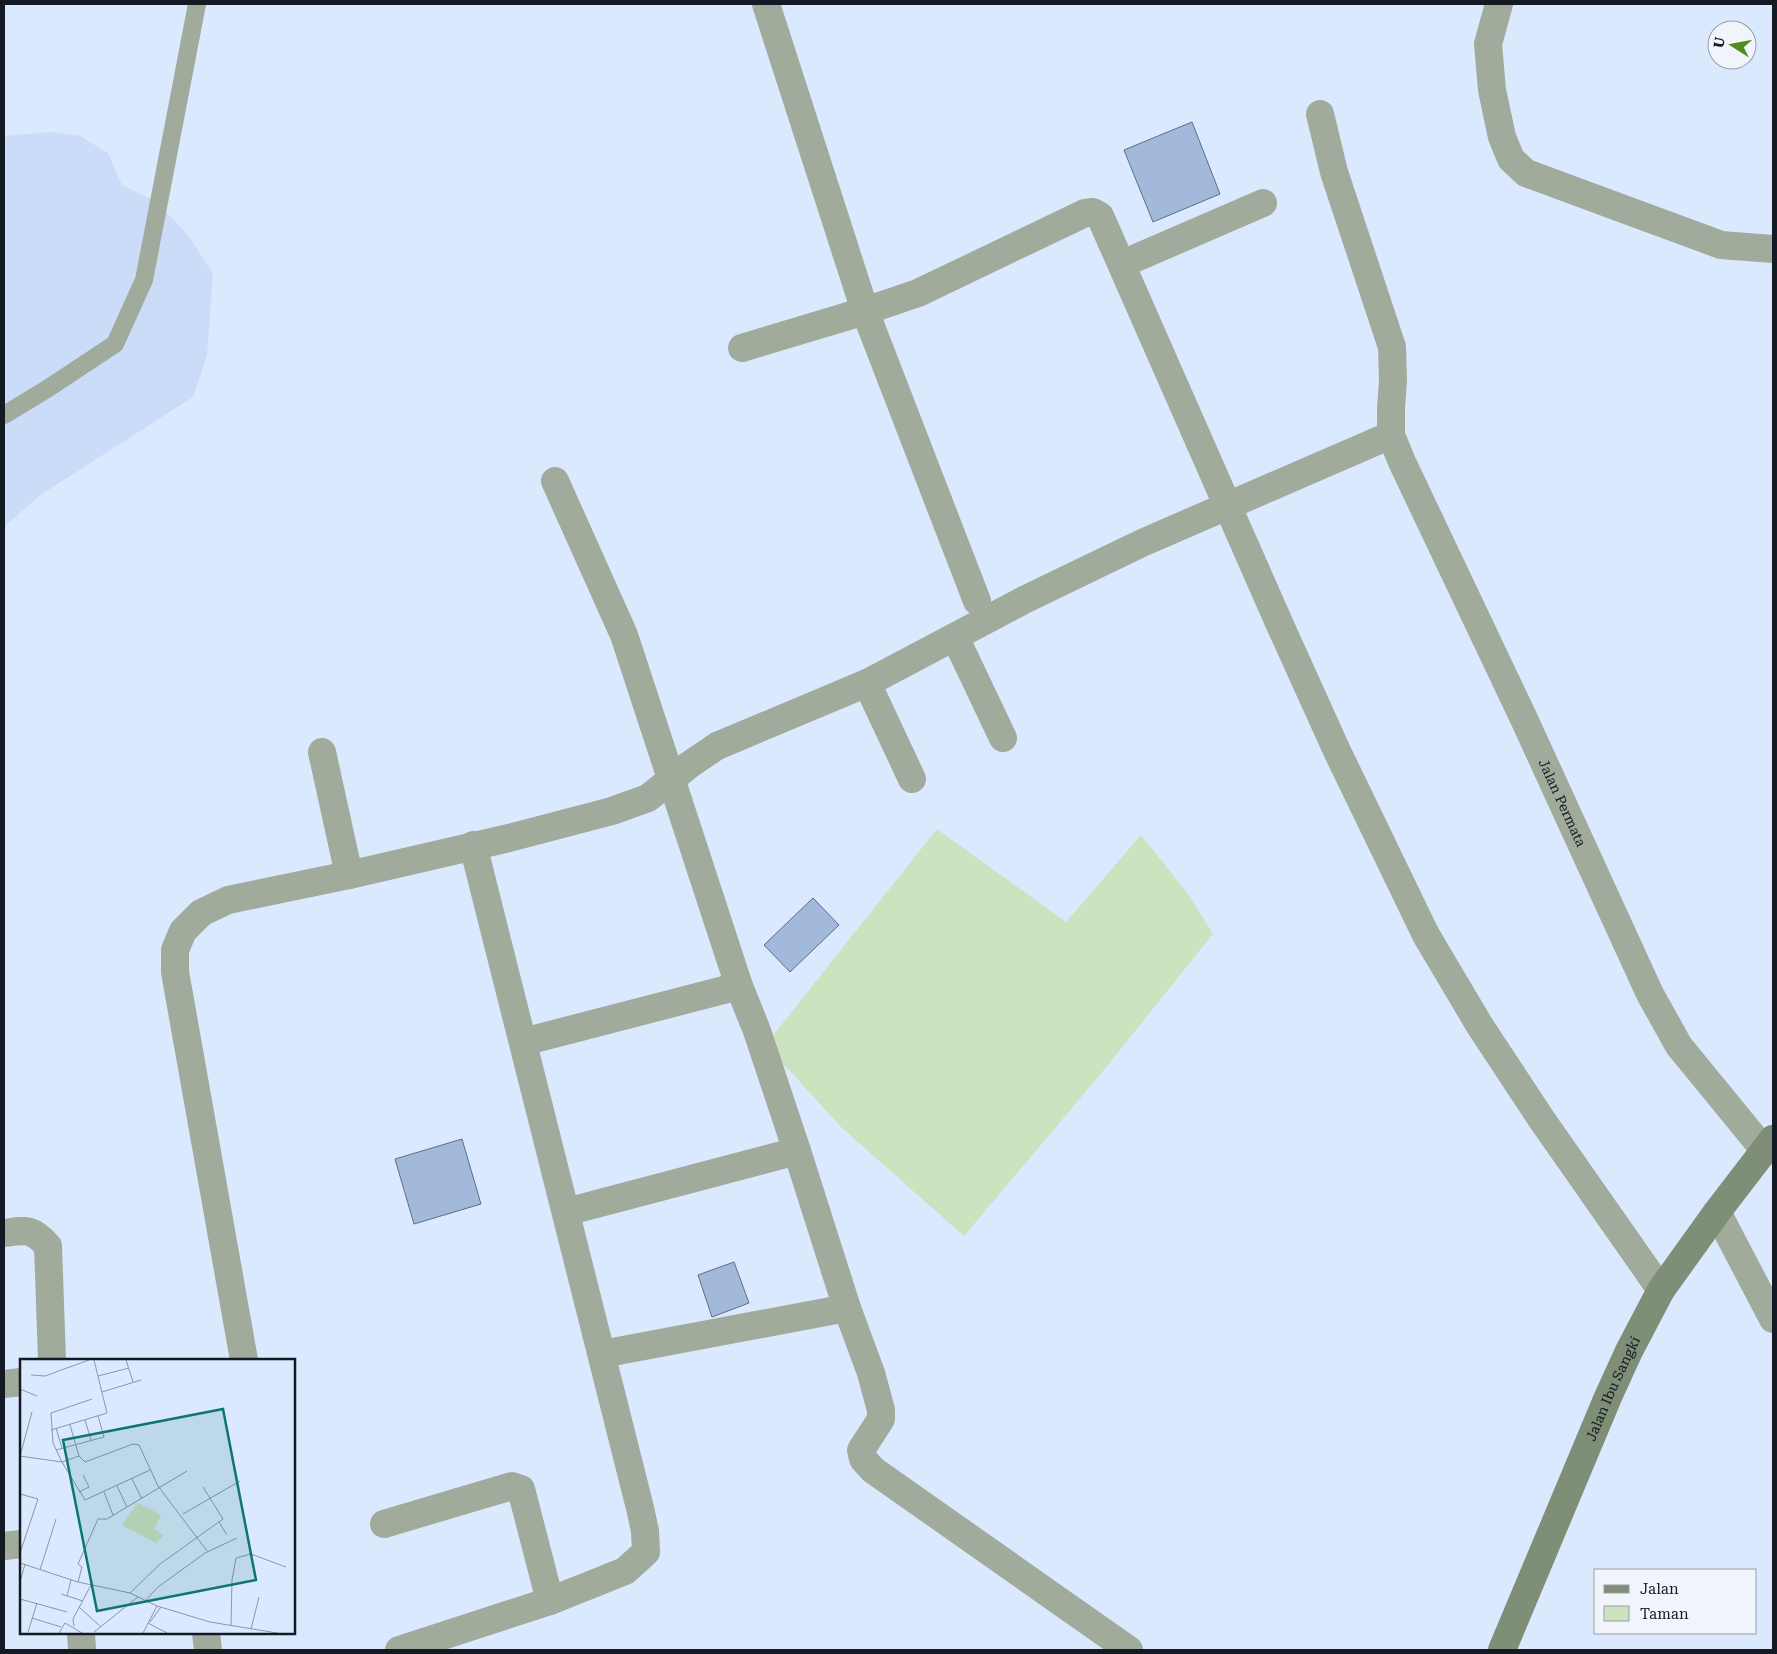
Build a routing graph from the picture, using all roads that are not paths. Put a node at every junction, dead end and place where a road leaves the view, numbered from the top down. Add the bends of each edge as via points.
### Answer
1 (197, 4) edge
2 (766, 4) edge
3 (1499, 4) edge
4 (1320, 114) dead end
5 (1263, 203) dead end
6 (1773, 249) edge
7 (1122, 264) junction
8 (866, 311) junction
9 (742, 348) dead end
10 (4, 415) edge
11 (1391, 435) junction
12 (555, 481) dead end
13 (1227, 507) junction
14 (977, 601) dead end
15 (955, 636) junction
16 (867, 683) junction
17 (1002, 738) dead end
18 (322, 752) dead end
19 (671, 779) junction
20 (912, 779) dead end
21 (473, 845) junction
22 (349, 875) junction
23 (739, 986) junction
24 (523, 1042) junction
25 (1769, 1145) edge
26 (797, 1150) junction
27 (566, 1212) junction
28 (1717, 1212) junction
29 (4, 1233) edge
30 (1661, 1290) junction
31 (847, 1308) junction
32 (1773, 1319) edge
33 (602, 1354) junction
34 (52, 1359) edge
35 (244, 1359) edge
36 (20, 1382) edge
37 (4, 1384) edge
38 (384, 1524) dead end
39 (20, 1544) edge
40 (4, 1546) edge
41 (550, 1601) junction
42 (81, 1634) edge
43 (206, 1634) edge
44 (82, 1650) edge
45 (208, 1650) edge
46 (399, 1650) edge
47 (1129, 1650) edge
48 (1502, 1650) edge

1 - 10 lane via 144,280 115,344
2 - 8 street
3 - 6 street via 1488,44 1492,90 1502,137 1511,159 1526,173 1721,245
4 - 11 street via 1334,172 1392,347
5 - 7 street
7 - 8 street via 1100,216 1093,212 1085,213 918,293
7 - 13 street
8 - 9 street
8 - 14 street
11 - 13 street
11 - 25 street, Jalan Permata via 1650,994 1679,1046
12 - 19 street via 624,635
13 - 15 street via 1142,543
13 - 30 street via 1337,751 1426,935 1480,1026 1542,1120
15 - 16 street
15 - 17 street
16 - 19 street via 717,746
16 - 20 street
18 - 22 street
19 - 21 street via 648,798 612,811
19 - 23 street
21 - 22 street
21 - 24 street
22 - 35 street via 228,900 201,913 183,931 175,950 175,972
23 - 24 street
23 - 26 street
24 - 27 street
25 - 28 main road, Jalan Ibu Sangki
26 - 27 street
26 - 31 street
27 - 33 street
28 - 30 main road, Jalan Ibu Sangki
28 - 32 street
29 - 34 street via 31,1231 48,1246
30 - 48 main road, Jalan Ibu Sangki via 1608,1397
31 - 33 street
31 - 47 street via 872,1373 881,1410 881,1419 861,1450 863,1459 873,1470
33 - 41 street via 646,1530 646,1552 625,1571
36 - 37 street
38 - 41 street via 512,1486 518,1487
39 - 40 street
41 - 46 street
42 - 44 street
43 - 45 street

